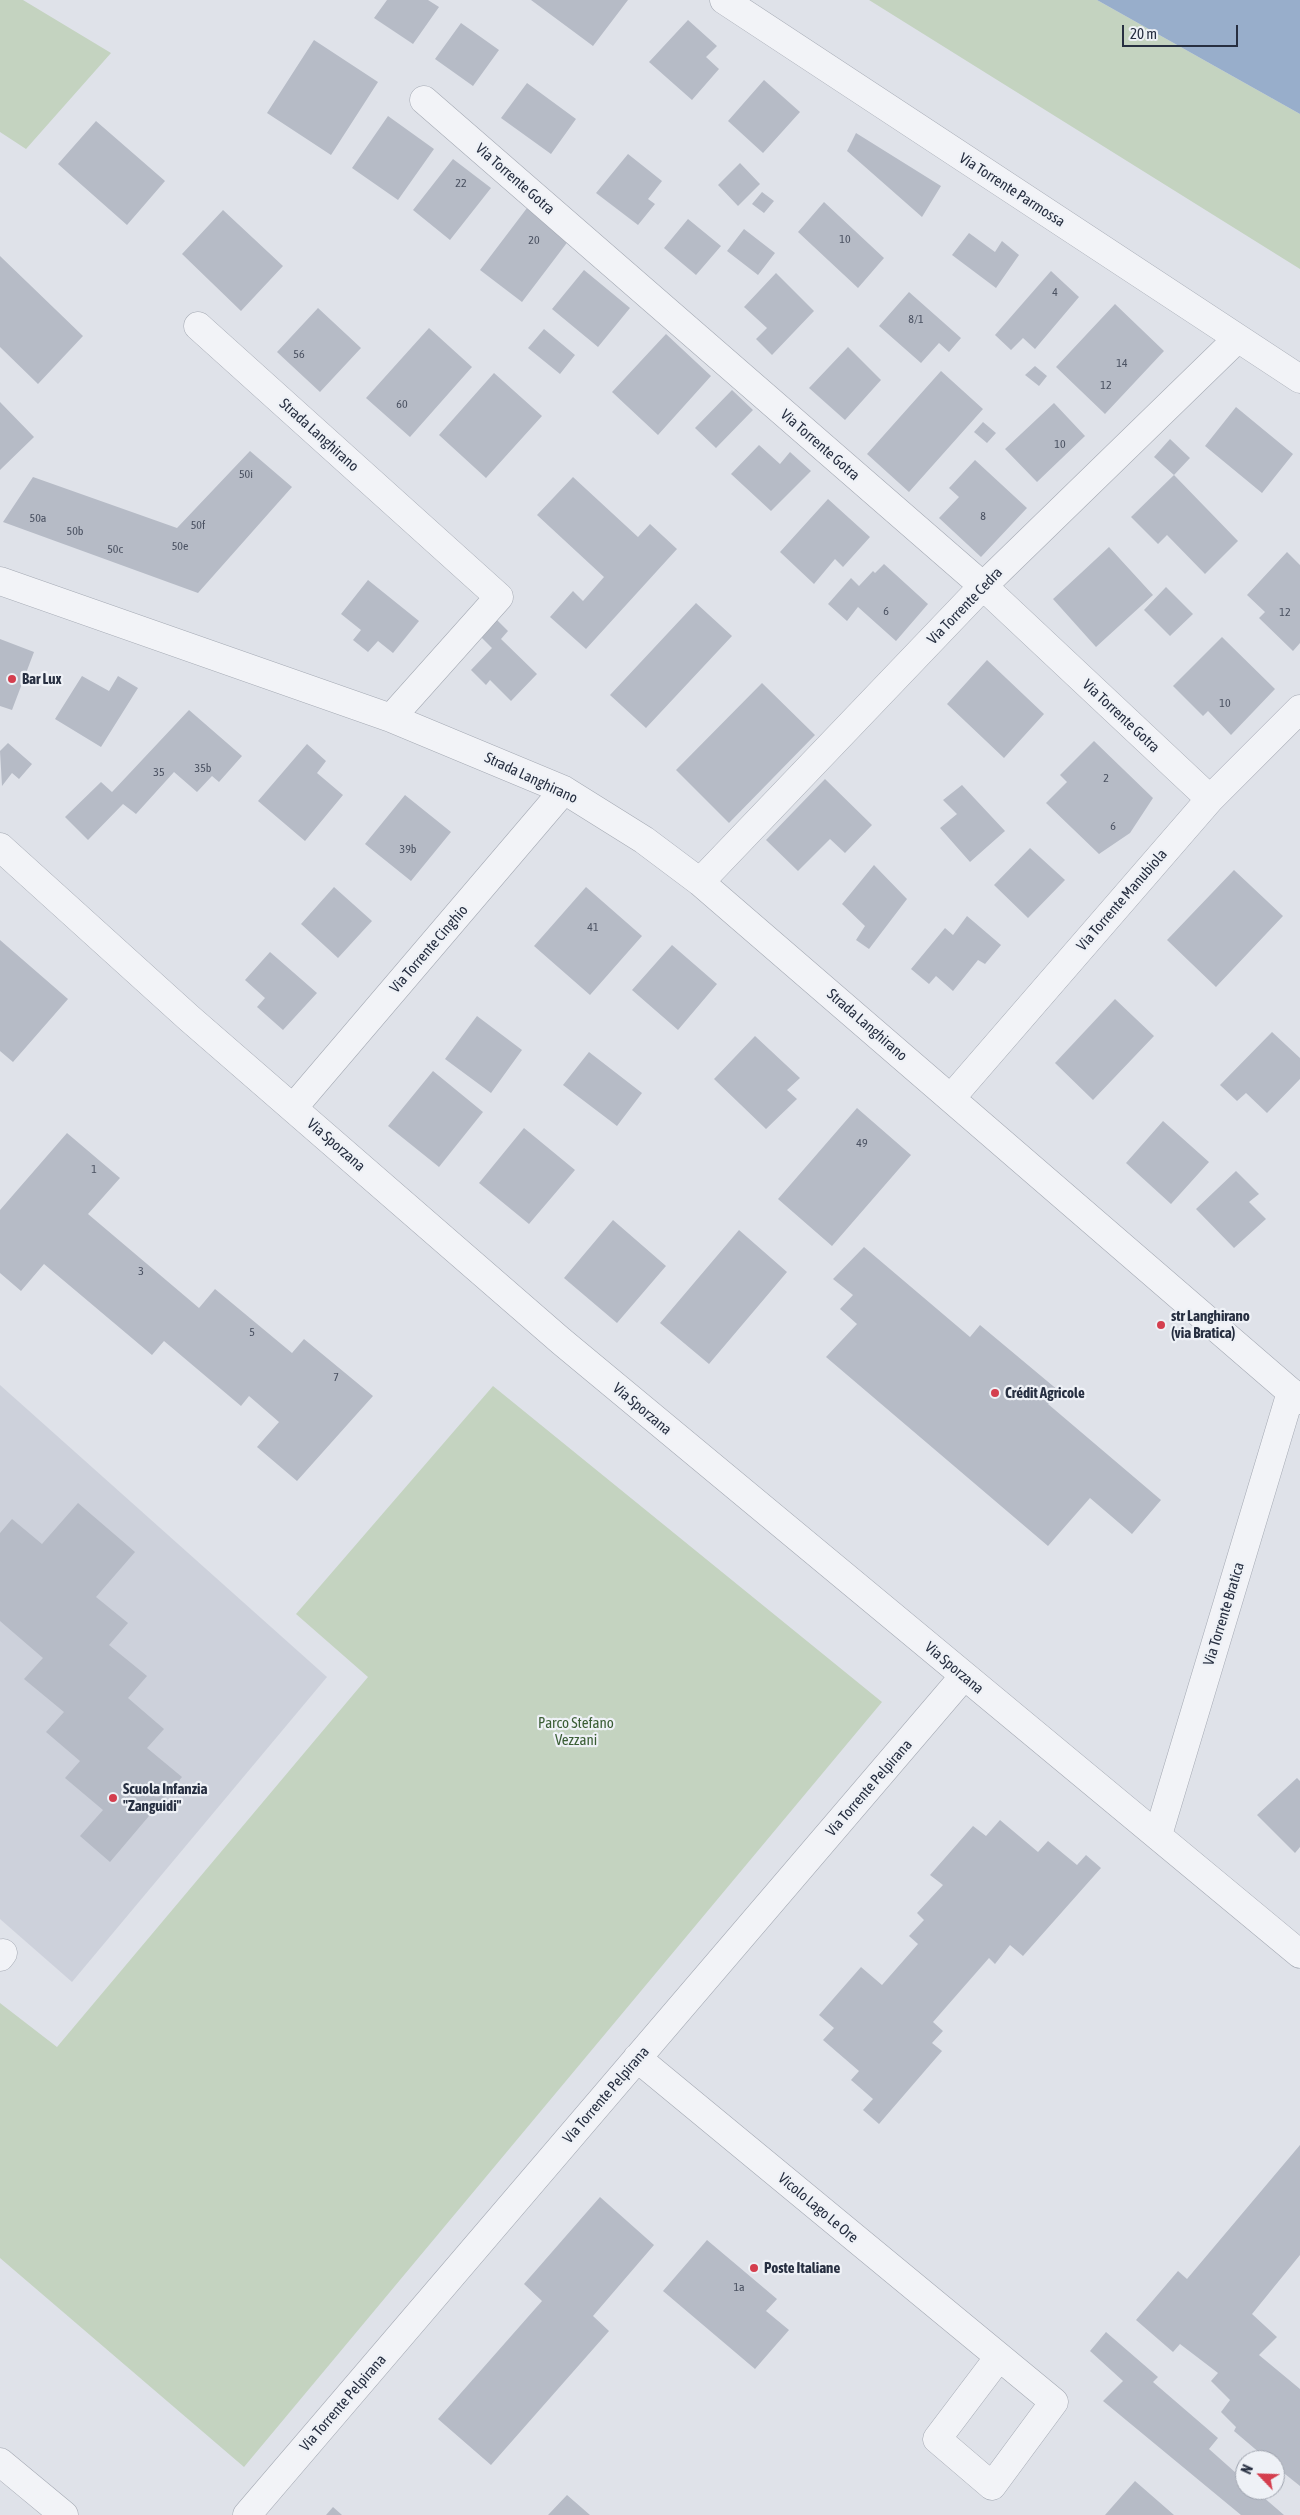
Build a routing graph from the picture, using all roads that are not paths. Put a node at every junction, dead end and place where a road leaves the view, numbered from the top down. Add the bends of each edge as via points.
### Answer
1 (724, 0) edge
2 (424, 100) dead end
3 (198, 326) dead end
4 (1237, 339) junction
5 (1300, 379) edge
6 (0, 580) edge
7 (983, 586) junction
8 (1300, 709) edge
9 (391, 718) junction
10 (564, 790) junction
11 (1210, 798) junction
12 (0, 847) edge
13 (700, 882) junction
14 (951, 1098) junction
15 (293, 1108) junction
16 (1296, 1396) edge
17 (964, 1676) junction
18 (1158, 1835) junction
19 (1300, 1954) edge
20 (638, 2058) junction
21 (999, 2357) junction
22 (0, 2462) edge
23 (64, 2515) edge
24 (247, 2515) edge

1 - 4 street, Via Torrente Parmossa
2 - 7 street, Via Torrente Gotra
3 - 9 street, Strada Langhirano via 499,597
4 - 5 street, Via Torrente Parmossa
4 - 7 street, Via Torrente Cedra
6 - 9 street, Strada Langhirano
7 - 11 street, Via Torrente Gotra
7 - 13 street, Via Torrente Cedra
8 - 11 street, Via Torrente Manubiola
9 - 10 street, Strada Langhirano
10 - 13 street, Strada Langhirano via 644,840
10 - 15 street, Via Torrente Cinghio
11 - 14 street, Via Torrente Manubiola
12 - 15 street, Via Sporzana
13 - 14 street, Strada Langhirano
14 - 16 street, Strada Langhirano
15 - 17 street, Via Sporzana via 561,1341
16 - 18 street, Via Torrente Bratica
17 - 18 street, Via Sporzana
17 - 20 street, Via Torrente Pelpirana
18 - 19 street, Via Sporzana
20 - 21 street, Vicolo Lago Le Ore
20 - 24 street, Via Torrente Pelpirana
21 - 21 street, Vicolo Lago Le Ore via 1054,2402 992,2486 937,2439
22 - 23 street

